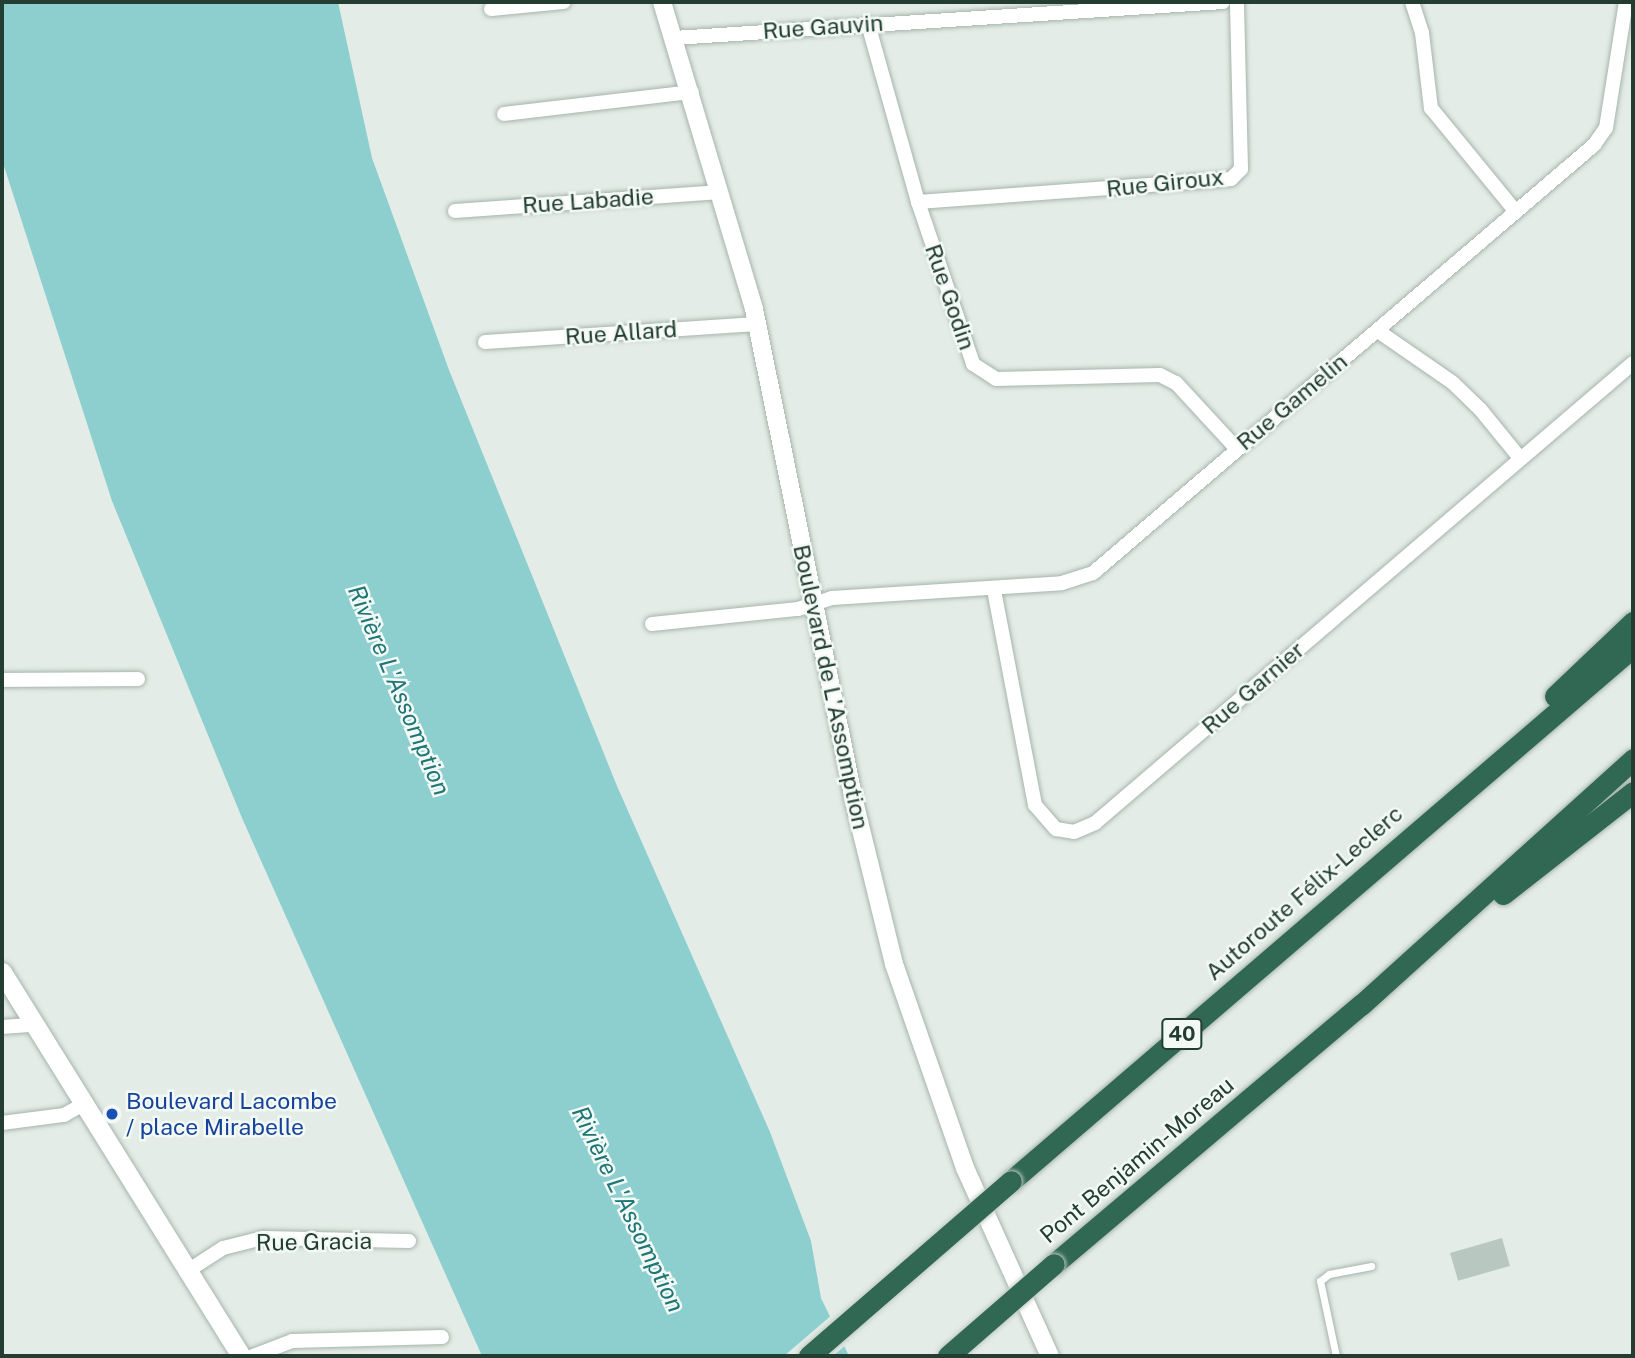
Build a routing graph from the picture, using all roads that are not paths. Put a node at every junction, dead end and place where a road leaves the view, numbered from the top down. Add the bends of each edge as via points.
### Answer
1 (564, 2) edge
2 (662, 2) edge
3 (1223, 2) edge
4 (1237, 2) edge
5 (1412, 2) edge
6 (1626, 2) edge
7 (491, 9) dead end
8 (868, 24) junction
9 (674, 38) junction
10 (692, 92) junction
11 (504, 114) dead end
12 (720, 191) junction
13 (918, 202) junction
14 (455, 211) dead end
15 (1516, 212) junction
16 (757, 324) junction
17 (1378, 331) junction
18 (485, 342) dead end
19 (1633, 363) edge
20 (1236, 448) junction
21 (1520, 458) junction
22 (994, 590) junction
23 (815, 604) junction
24 (1633, 622) edge
25 (652, 624) dead end
26 (1633, 647) edge
27 (138, 679) dead end
28 (2, 680) edge
29 (1633, 759) edge
30 (1633, 792) edge
31 (1394, 849) junction
32 (2, 972) edge
33 (1361, 1005) junction
34 (33, 1025) junction
35 (2, 1027) edge
36 (86, 1103) junction
37 (2, 1123) edge
38 (409, 1241) dead end
39 (1371, 1266) dead end
40 (186, 1272) junction
41 (442, 1337) dead end
42 (241, 1356) edge
43 (253, 1356) edge
44 (809, 1356) edge
45 (948, 1356) edge
46 (1051, 1356) edge
47 (1336, 1356) edge

1 - 7 street
2 - 9 street, Boulevard de L'Assomption
3 - 8 street, Rue Gauvin
4 - 13 street, Rue Giroux via 1241,169 1231,179
5 - 15 street via 1422,33 1431,108
6 - 15 street, Rue Gamelin via 1606,128 1594,145
8 - 9 street, Rue Gauvin
8 - 13 street, Rue Godin
9 - 10 street, Boulevard de L'Assomption
10 - 11 street
10 - 12 street, Boulevard de L'Assomption
12 - 14 street, Rue Labadie
12 - 16 street, Boulevard de L'Assomption
13 - 20 street, Rue Godin via 966,351 981,372 996,379 1160,376 1176,383
15 - 17 street, Rue Gamelin
16 - 18 street, Rue Allard
16 - 23 street, Boulevard de L'Assomption
17 - 20 street, Rue Gamelin
17 - 21 street via 1453,383
19 - 21 street, Rue Garnier
20 - 22 street, Rue Gamelin via 1093,572 1079,580
21 - 22 street, Rue Garnier via 1095,823 1074,832 1056,829 1035,806
22 - 23 street, Rue Gamelin via 832,598
23 - 25 street, Rue Gamelin
23 - 46 street, Boulevard de L'Assomption via 866,858 908,1011 965,1168
24 - 31 highway
26 - 31 highway, Autoroute Félix-Leclerc / 40
27 - 28 street
29 - 33 highway
30 - 33 highway
31 - 44 highway, Autoroute Félix-Leclerc / 40, bridge
32 - 34 main road
33 - 45 highway, Pont Benjamin-Moreau, bridge
34 - 35 street
34 - 36 main road
36 - 37 street via 64,1115
36 - 40 main road
38 - 40 street, Rue Gracia via 263,1238 223,1248
39 - 47 lane via 1329,1274 1320,1281
40 - 42 main road
41 - 43 street via 292,1341

